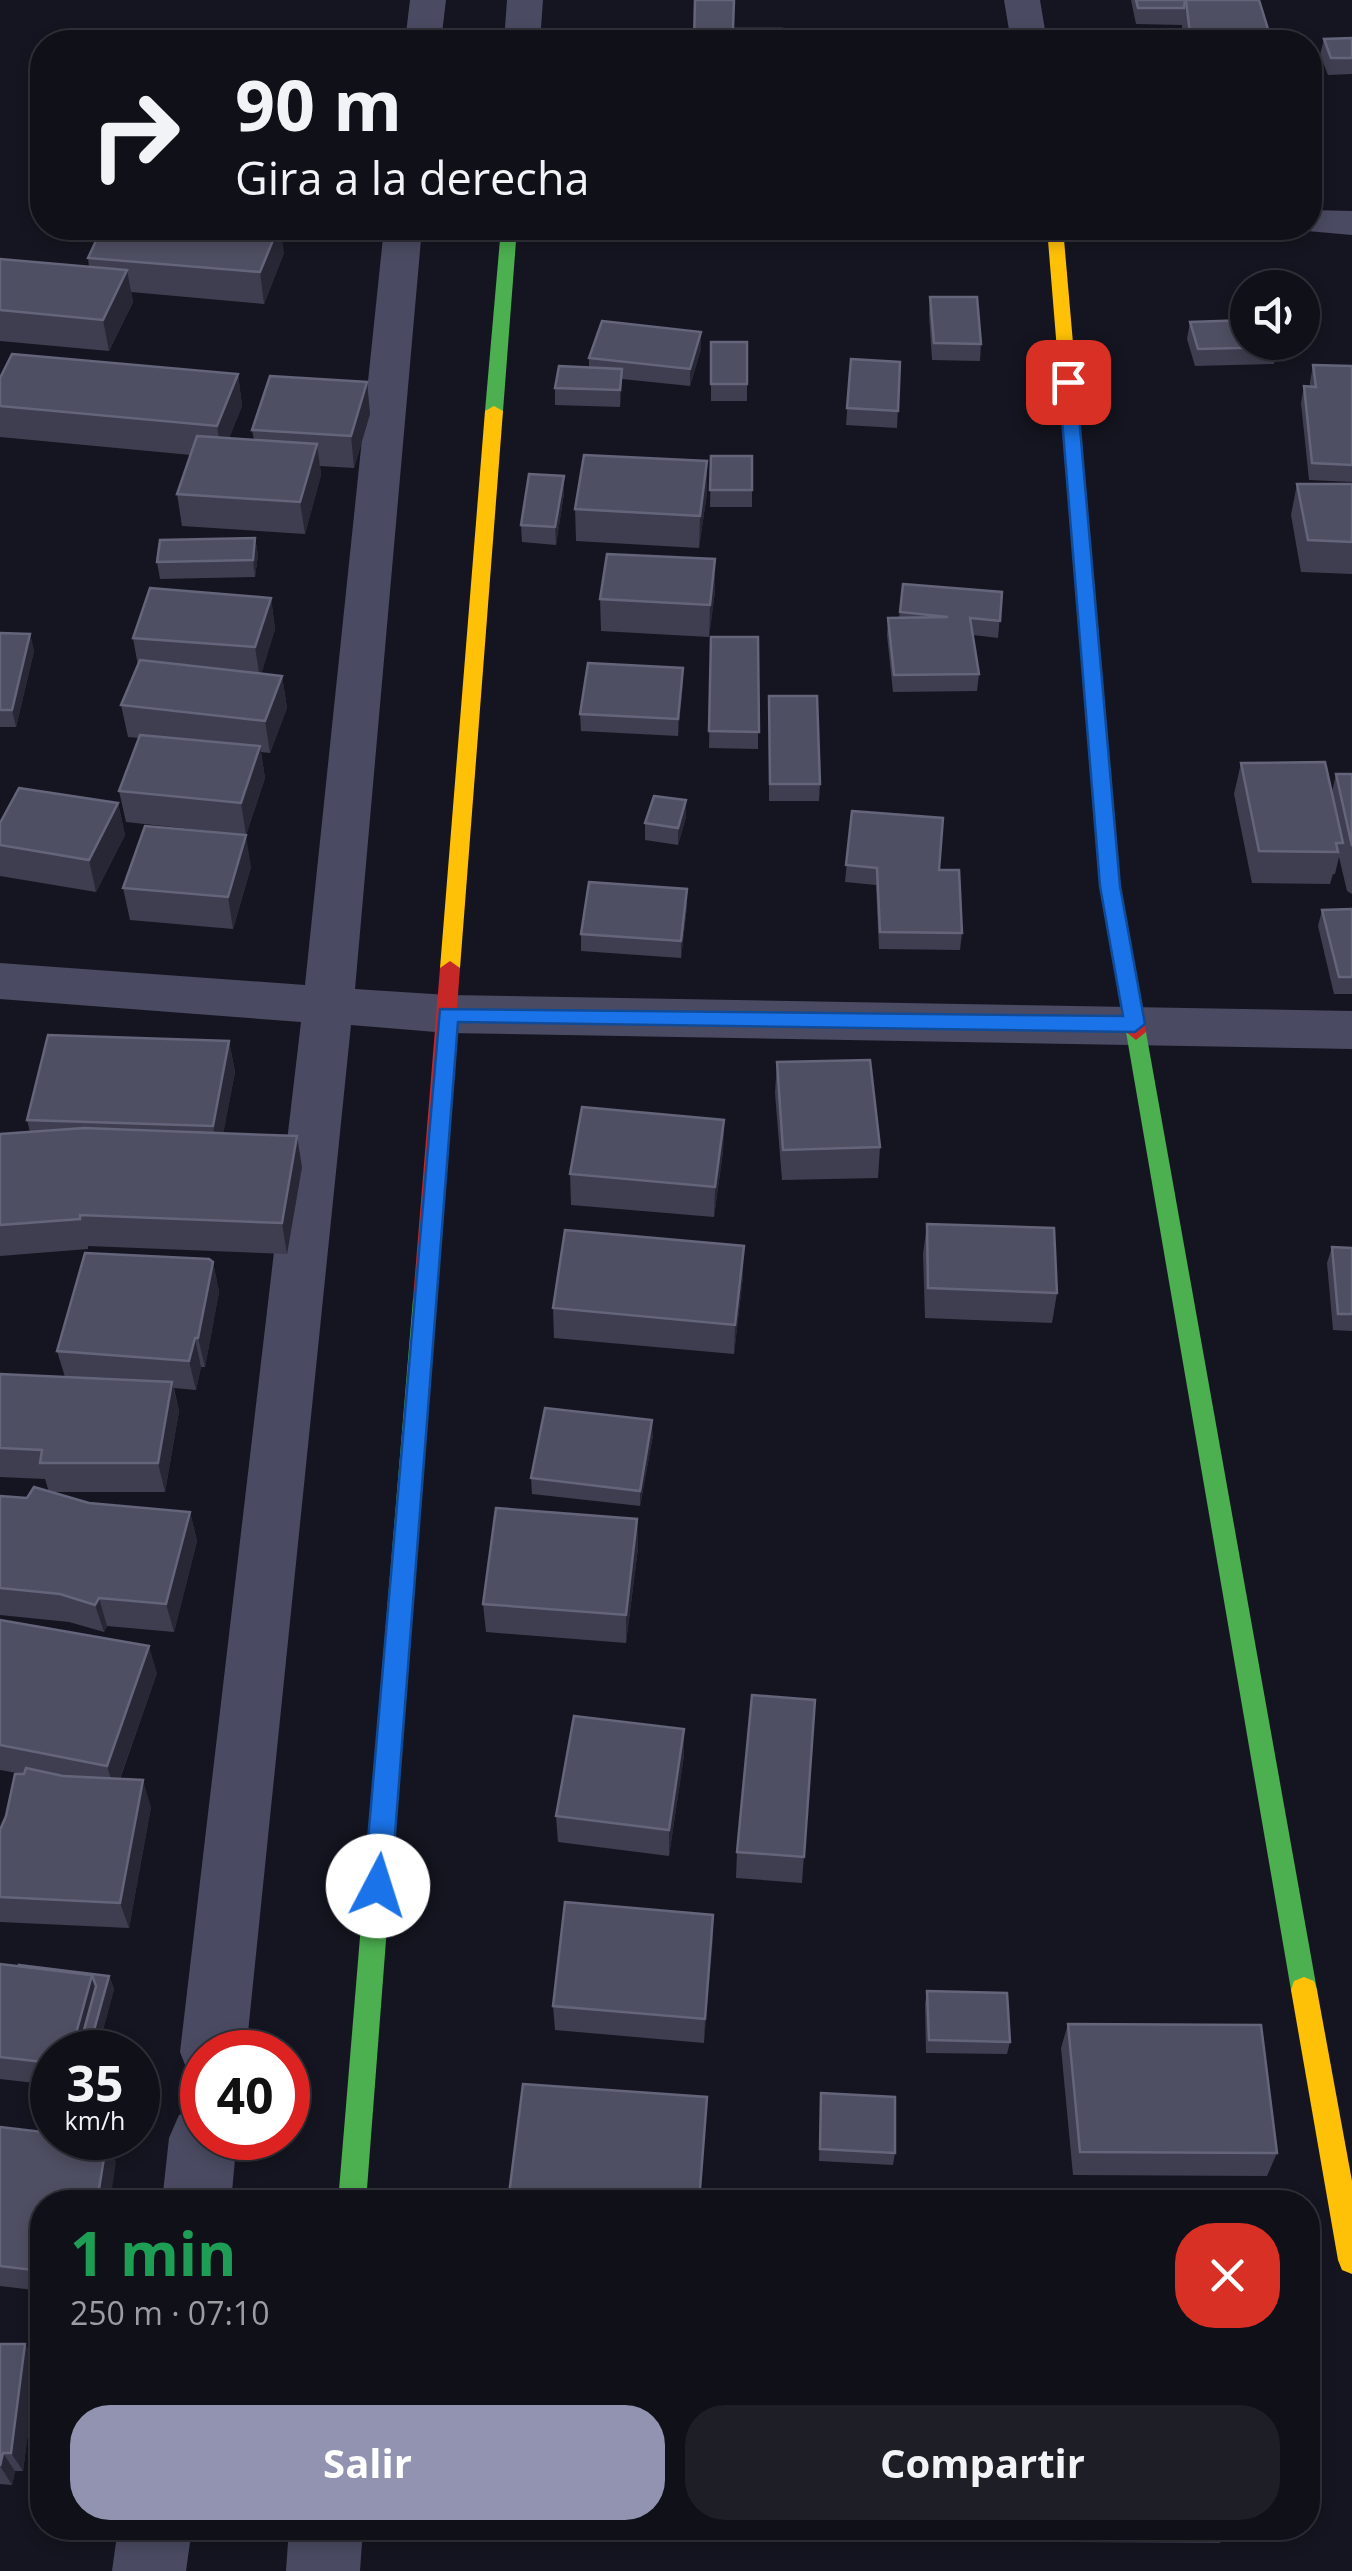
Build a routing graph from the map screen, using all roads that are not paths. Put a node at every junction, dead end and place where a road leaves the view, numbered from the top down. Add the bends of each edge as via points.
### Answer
1 (428, 0) edge
2 (524, 0) edge
3 (1022, 0) edge
4 (425, 30) edge
5 (523, 30) edge
6 (1026, 30) edge
7 (1322, 222) edge
8 (1352, 223) edge
9 (402, 240) edge
10 (508, 240) edge
11 (1056, 240) edge
12 (0, 981) edge
13 (328, 1004) junction
14 (448, 1014) junction
15 (1135, 1024) junction
16 (1352, 1030) edge
17 (215, 2030) edge
18 (201, 2160) edge
19 (198, 2190) edge
20 (353, 2190) edge
21 (1352, 2260) edge
22 (154, 2540) edge
23 (325, 2540) edge
24 (150, 2571) edge
25 (322, 2571) edge

1 - 4 street
2 - 5 street
3 - 6 street
7 - 8 street
9 - 13 street
10 - 14 street
11 - 15 street via 1110,886
12 - 13 street
13 - 14 street
13 - 17 street
14 - 15 street
14 - 20 street
15 - 16 street
15 - 21 street
18 - 19 street
22 - 24 street
23 - 25 street

